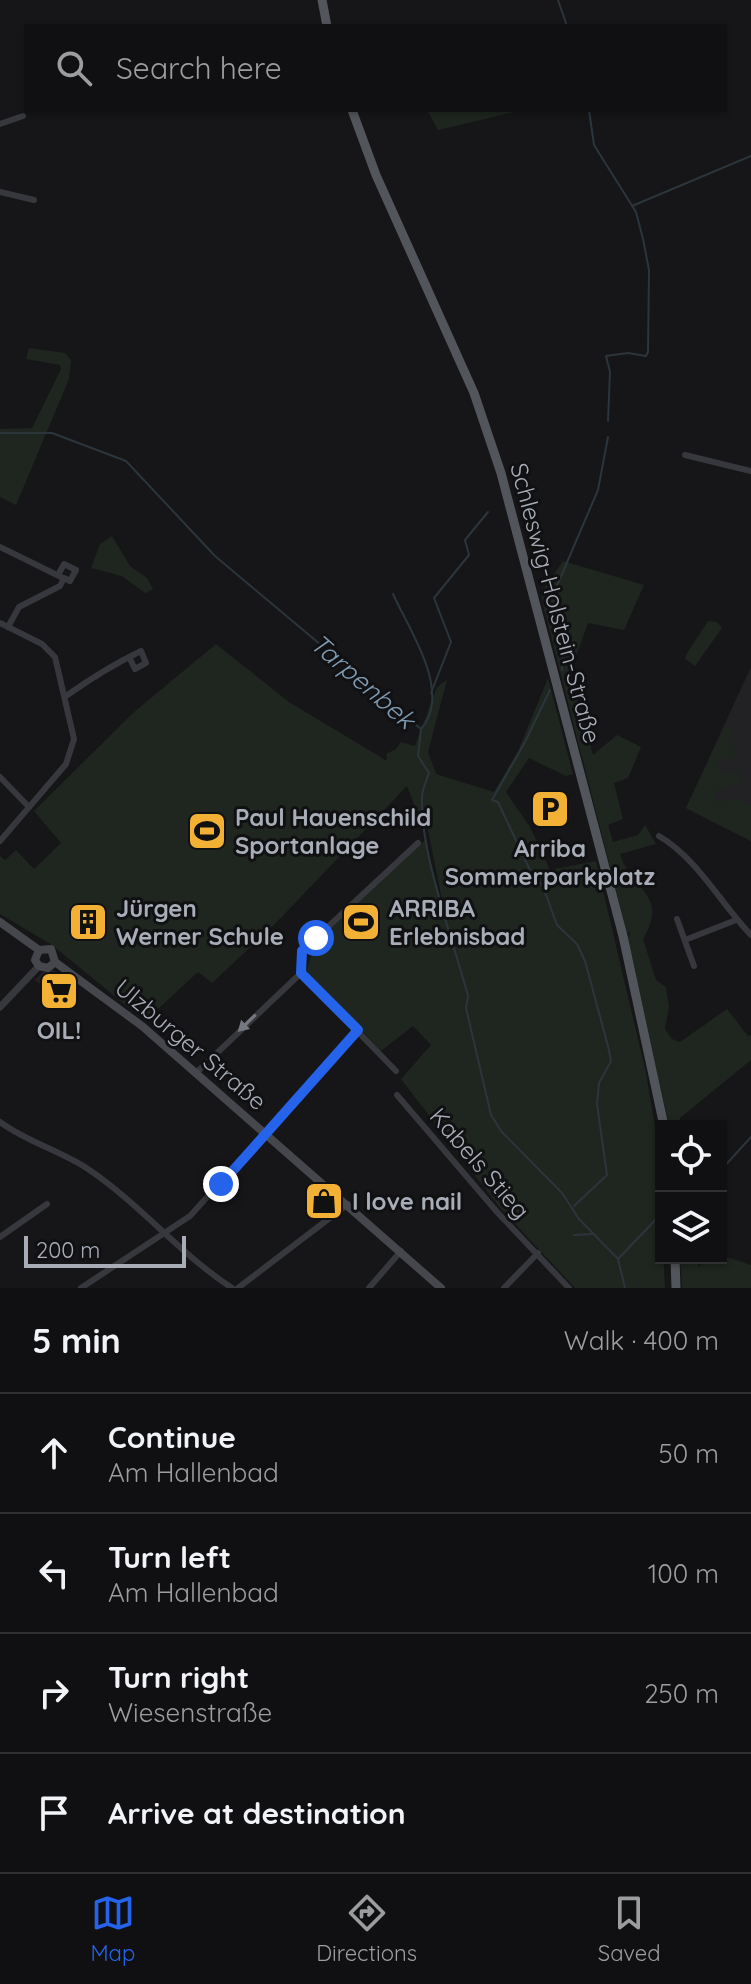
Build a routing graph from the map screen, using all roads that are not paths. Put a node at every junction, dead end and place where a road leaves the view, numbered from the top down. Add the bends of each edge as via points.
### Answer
1 (322, 0) edge
2 (327, 24) edge
3 (353, 112) edge
4 (23, 116) dead end
5 (0, 124) edge
6 (0, 192) edge
7 (34, 200) dead end
8 (685, 455) dead end
9 (751, 471) edge
10 (0, 547) edge
11 (0, 623) edge
12 (8, 627) junction
13 (129, 657) dead end
14 (66, 696) junction
15 (0, 777) edge
16 (29, 807) junction
17 (659, 836) dead end
18 (0, 841) edge
19 (418, 843) dead end
20 (677, 919) dead end
21 (736, 920) junction
22 (0, 922) edge
23 (751, 935) edge
24 (685, 940) junction
25 (39, 950) junction
26 (55, 962) junction
27 (39, 966) junction
28 (694, 966) dead end
29 (301, 973) junction
30 (0, 1007) edge
31 (358, 1030) junction
32 (396, 1071) dead end
33 (196, 1073) junction
34 (397, 1095) dead end
35 (663, 1120) edge
36 (0, 1122) edge
37 (266, 1134) junction
38 (47, 1204) dead end
39 (348, 1204) junction
40 (167, 1235) junction
41 (0, 1237) edge
42 (402, 1251) junction
43 (538, 1253) junction
44 (675, 1264) edge
45 (81, 1288) edge
46 (235, 1288) edge
47 (369, 1288) edge
48 (441, 1288) edge
49 (504, 1288) edge
50 (569, 1288) edge
51 (676, 1288) edge

1 - 2 main road
3 - 35 main road, Schleswig-Holstein-Straße via 380,186 474,393 501,473 626,949
4 - 5 street
6 - 7 street
8 - 9 street
10 - 12 street via 61,577 59,587 18,607
11 - 12 street
12 - 14 street via 52,653
13 - 14 street
14 - 16 street via 74,733 71,753
15 - 16 street
16 - 18 street
17 - 21 street via 718,891 721,904
19 - 29 street via 302,951
20 - 24 street
21 - 23 street
21 - 24 street
22 - 25 main road, Ulzburger Straße
24 - 28 street
25 - 26 main road, Ulzburger Straße via 51,949
25 - 27 main road
26 - 27 main road via 48,968
26 - 33 main road, Ulzburger Straße
27 - 30 street
29 - 31 street
29 -> 33 street
31 - 32 street
31 - 37 street
33 - 37 main road, Ulzburger Straße
34 - 43 street, Kabels Stieg
36 - 40 street via 86,1167
37 - 39 main road, Ulzburger Straße
37 - 40 street via 212,1195
38 - 41 street
39 - 42 main road, Ulzburger Straße
39 - 46 street
40 - 45 street
40 - 46 street via 206,1271
42 - 47 street
42 - 48 main road, Ulzburger Straße
43 - 49 street
43 - 50 street, Kabels Stieg
44 - 51 main road

